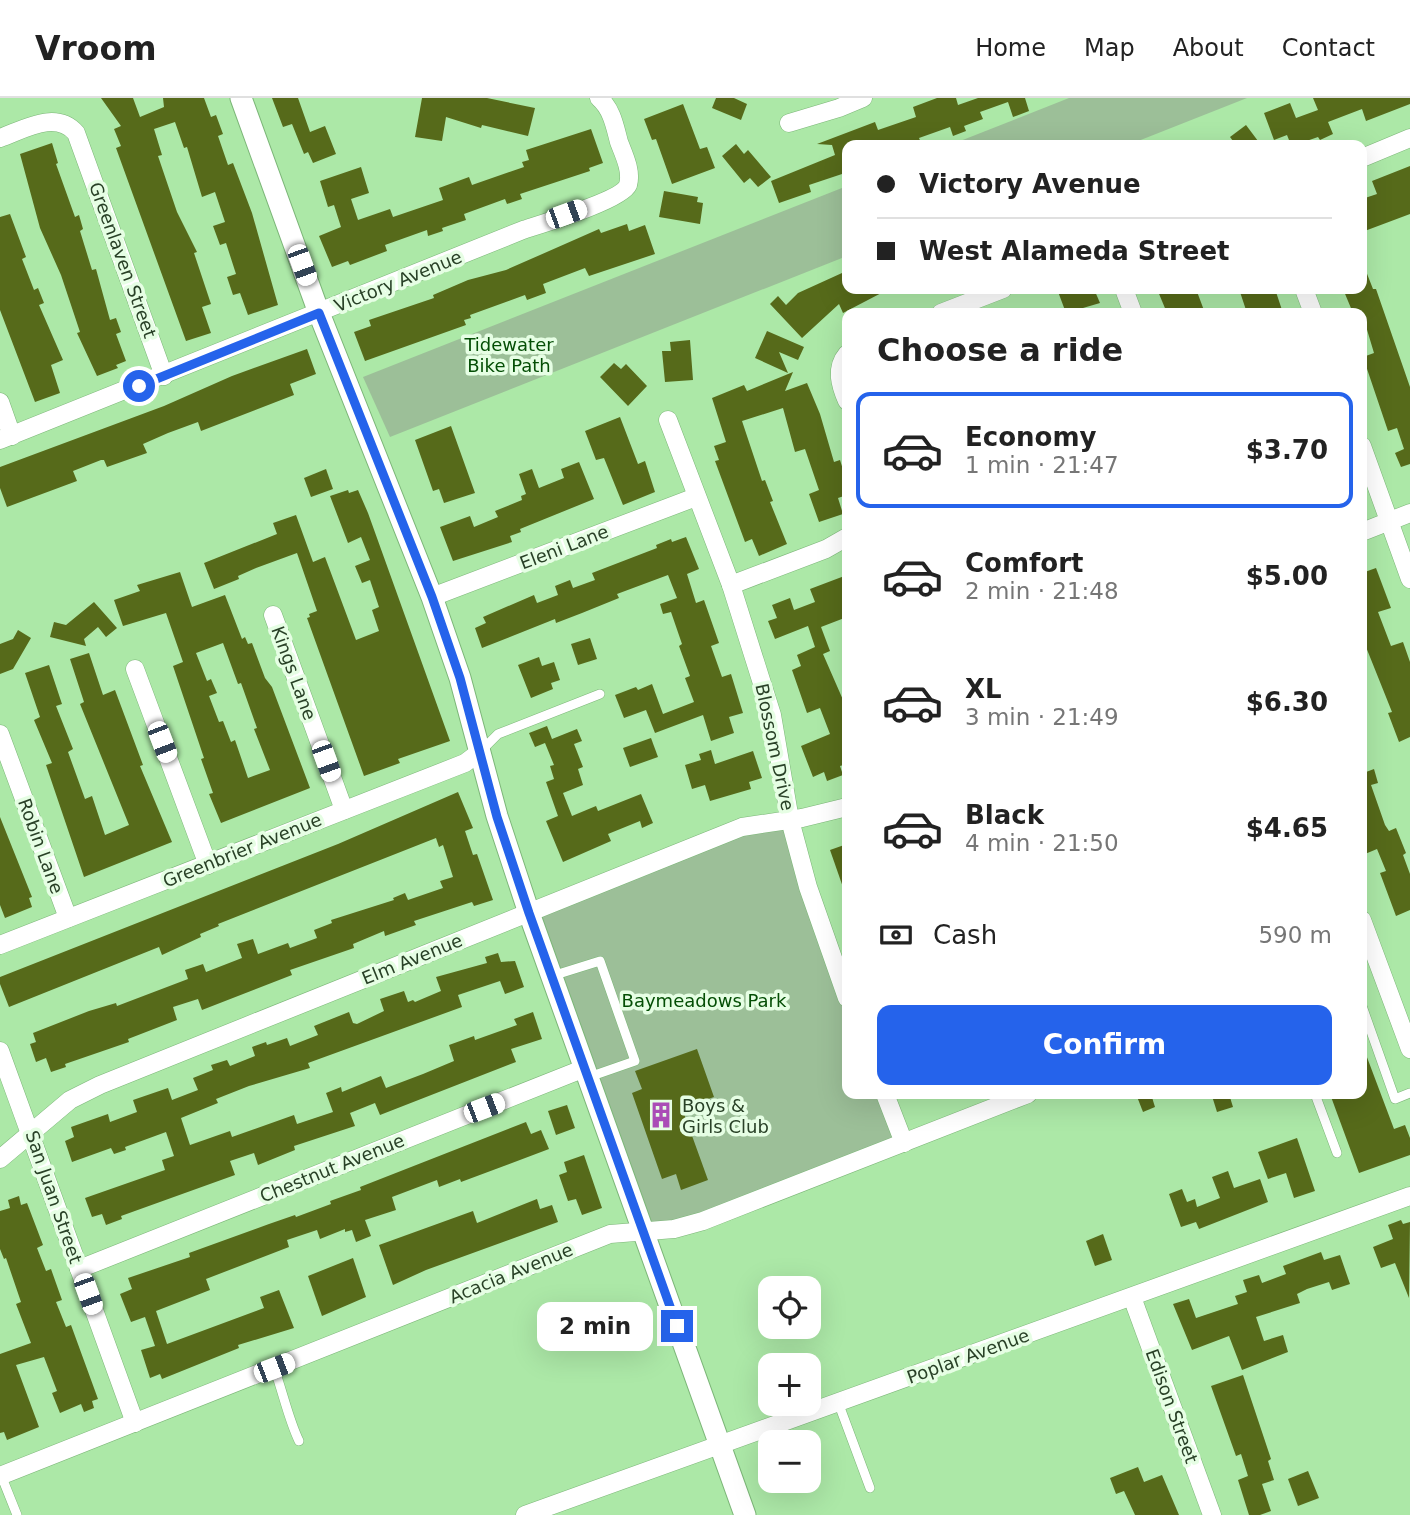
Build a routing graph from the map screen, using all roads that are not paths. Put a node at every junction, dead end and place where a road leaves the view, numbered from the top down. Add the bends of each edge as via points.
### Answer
1 (241, 98) edge
2 (599, 98) edge
3 (863, 98) edge
4 (789, 123) dead end
5 (0, 138) edge
6 (1410, 138) edge
7 (1367, 156) edge
8 (990, 294) edge
9 (954, 308) edge
10 (319, 313) junction
11 (164, 376) junction
12 (0, 402) edge
13 (668, 420) dead end
14 (6, 438) edge
15 (1367, 460) edge
16 (696, 497) junction
17 (1410, 513) edge
18 (1389, 521) junction
19 (1367, 530) edge
20 (842, 540) edge
21 (1410, 579) edge
22 (731, 585) junction
23 (432, 597) junction
24 (273, 615) dead end
25 (135, 669) dead end
26 (600, 694) dead end
27 (0, 734) edge
28 (481, 751) junction
29 (842, 808) edge
30 (344, 810) junction
31 (790, 820) junction
32 (208, 865) junction
33 (529, 913) junction
34 (68, 918) junction
35 (0, 945) edge
36 (1369, 958) edge
37 (552, 976) junction
38 (842, 982) edge
39 (1367, 1020) edge
40 (1410, 1049) edge
41 (0, 1051) edge
42 (587, 1073) junction
43 (1410, 1093) edge
44 (887, 1099) edge
45 (1015, 1099) edge
46 (1317, 1099) edge
47 (31, 1131) junction
48 (904, 1143) junction
49 (1337, 1153) dead end
50 (0, 1159) edge
51 (1410, 1196) edge
52 (643, 1230) junction
53 (79, 1269) junction
54 (1132, 1297) junction
55 (274, 1368) junction
56 (838, 1402) junction
57 (135, 1423) junction
58 (299, 1441) dead end
59 (719, 1445) junction
60 (1, 1475) edge
61 (870, 1488) dead end
62 (17, 1515) edge
63 (525, 1515) edge
64 (745, 1515) edge
65 (1212, 1515) edge

1 - 10 street
2 - 10 street, Victory Avenue via 610,111 629,170 625,190
3 - 4 street
5 - 11 street, Greenlaven Street via 59,121 76,133
6 - 7 street
8 - 9 street
10 - 11 street, Victory Avenue
10 - 23 street
11 - 14 street, Victory Avenue
12 - 14 street
13 - 16 street, Blossom Drive
15 - 18 street
16 - 22 street, Blossom Drive
16 - 23 street, Eleni Lane
17 - 18 street
18 - 19 street
18 - 21 street
20 - 22 street
22 - 31 street, Blossom Drive via 772,715
23 - 28 street
24 - 30 street, Kings Lane
25 - 32 street
26 - 28 lane via 498,734
27 - 34 street, Robin Lane
28 - 30 street, Greenbrier Avenue via 466,763
28 - 33 street
29 - 31 street, Elm Avenue
30 - 32 street, Greenbrier Avenue
31 - 33 street, Elm Avenue via 742,827
31 - 38 street, Blossom Drive
32 - 34 street, Greenbrier Avenue
33 - 37 street
33 - 47 street, Elm Avenue via 100,1085 70,1100
34 - 35 street, Greenbrier Avenue
36 - 40 street
37 - 42 street
37 - 42 lane via 600,961 635,1060
39 - 43 lane via 1395,1099
41 - 47 street, San Juan Street
42 - 52 street
42 - 53 street, Chestnut Avenue
44 - 48 street
45 - 48 street, Acacia Avenue
46 - 49 lane
47 - 50 street, Elm Avenue
47 - 53 street, San Juan Street
48 - 52 street, Acacia Avenue via 703,1221 674,1229
51 - 54 street, Poplar Avenue
52 - 55 street, Acacia Avenue via 610,1234
52 - 59 street
53 - 57 street, San Juan Street
54 - 56 street, Poplar Avenue
54 - 65 street, Edison Street
55 - 57 street, Acacia Avenue
55 - 58 lane
56 - 59 street, Poplar Avenue
56 - 61 lane
57 - 60 street, Acacia Avenue
59 - 63 street, Poplar Avenue
59 - 64 street
60 - 62 lane

